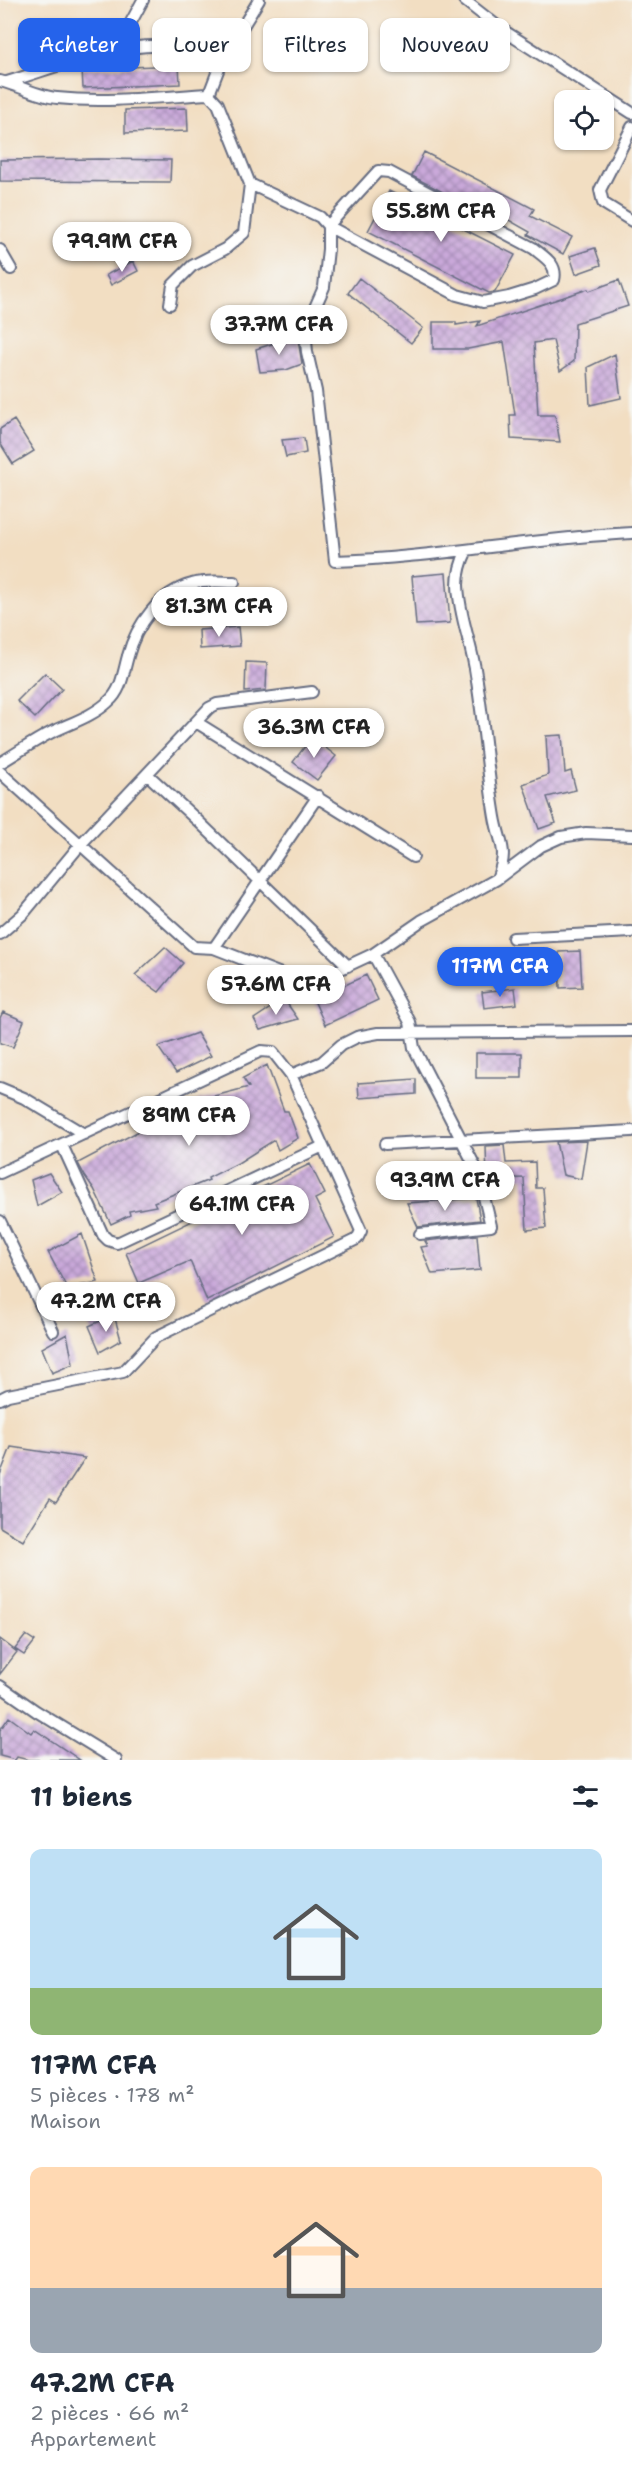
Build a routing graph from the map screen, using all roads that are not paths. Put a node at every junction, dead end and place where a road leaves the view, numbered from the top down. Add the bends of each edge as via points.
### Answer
1 (143, 0) edge
2 (259, 0) edge
3 (464, 0) edge
4 (133, 18) edge
5 (248, 18) edge
6 (37, 72) edge
7 (217, 72) edge
8 (3, 82) edge
9 (209, 94) junction
10 (632, 113) edge
11 (632, 127) edge
12 (250, 184) junction
13 (632, 221) edge
14 (327, 226) junction
15 (0, 250) edge
16 (11, 269) dead end
17 (170, 304) dead end
18 (632, 533) edge
19 (467, 550) junction
20 (234, 582) dead end
21 (312, 692) dead end
22 (196, 722) junction
23 (0, 763) edge
24 (0, 772) edge
25 (148, 775) junction
26 (318, 796) junction
27 (632, 835) edge
28 (80, 845) junction
29 (413, 856) dead end
30 (497, 879) junction
31 (260, 881) junction
32 (632, 932) edge
33 (0, 934) edge
34 (513, 938) dead end
35 (214, 948) junction
36 (373, 954) junction
37 (348, 966) junction
38 (632, 1031) edge
39 (412, 1034) junction
40 (291, 1075) junction
41 (0, 1088) edge
42 (632, 1131) edge
43 (84, 1134) junction
44 (462, 1140) junction
45 (62, 1144) junction
46 (385, 1144) dead end
47 (321, 1147) junction
48 (0, 1173) edge
49 (0, 1221) edge
50 (420, 1234) dead end
51 (53, 1330) dead end
52 (0, 1399) edge
53 (0, 1686) edge
54 (116, 1760) edge

1 - 4 street
2 - 5 street
3 - 10 street via 501,29
6 - 8 street
7 - 9 street
8 - 9 street via 55,98
9 - 12 street via 218,104
11 - 13 street via 600,190 603,203
12 - 14 street via 320,217
12 - 17 street via 244,232 225,249 192,266 173,285
14 - 14 street via 457,295 483,302 535,289 554,280 556,272 533,249 388,172 378,171
14 - 19 street via 324,287 305,330 316,391 335,561
15 - 16 street
18 - 19 street
19 - 30 street via 458,587 476,672 495,818 504,847
20 - 23 street via 195,583 166,598 132,639 119,690 108,702
21 - 22 street via 217,704
22 - 25 street
22 - 26 street
24 - 28 street
25 - 28 street
25 - 31 street
26 - 29 street
26 - 31 street
27 - 30 street via 586,833 561,837 541,846
28 - 33 street via 23,914
28 - 35 street via 194,947
30 - 36 street via 421,921
31 - 35 street
31 - 37 street
32 - 34 street
35 - 37 street via 307,981
36 - 37 street
36 - 39 street via 410,1022
38 - 39 street
39 - 40 street via 357,1037 322,1062
39 - 44 street via 414,1048
40 - 43 street via 273,1052 261,1051
40 - 47 street
41 - 43 street
42 - 44 street
43 - 45 street
44 - 46 street
44 - 50 street via 478,1172 490,1226
45 - 47 street via 103,1235 117,1243
45 - 48 street
47 - 52 street via 361,1231 357,1239 156,1338 123,1372
49 - 51 street
53 - 54 street

